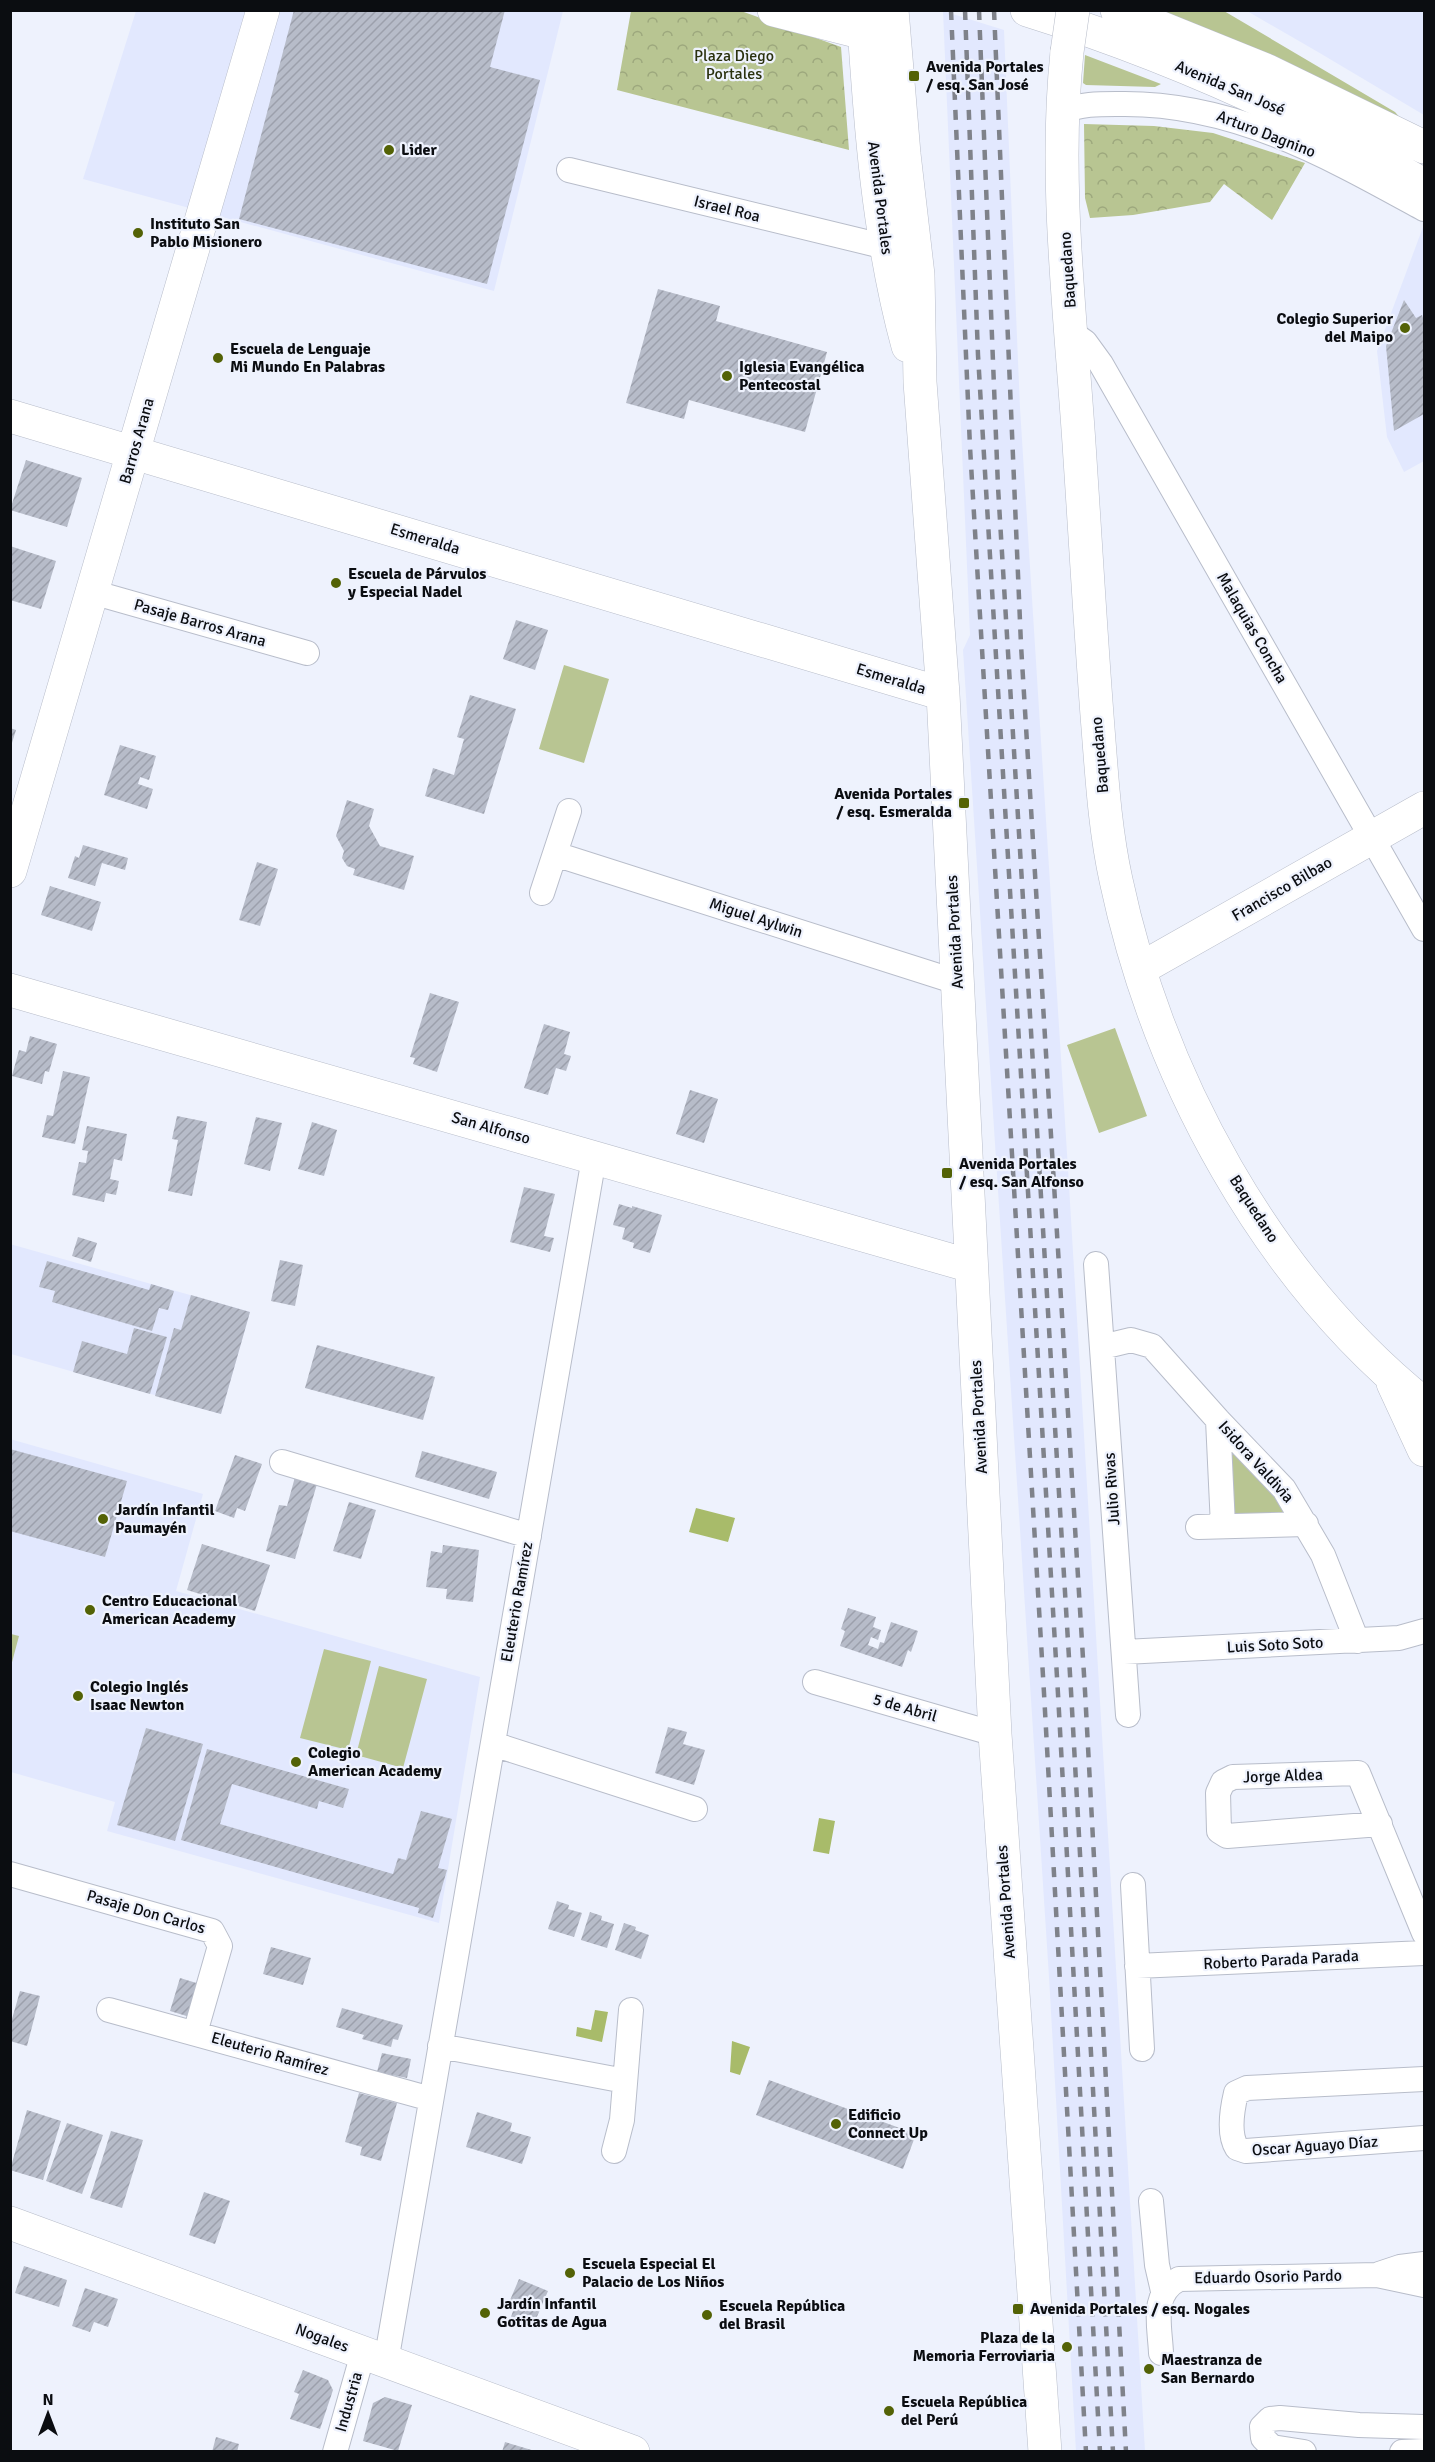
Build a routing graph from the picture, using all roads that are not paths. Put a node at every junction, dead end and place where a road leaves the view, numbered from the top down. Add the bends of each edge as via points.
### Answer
1 (263, 10) edge
2 (774, 10) edge
3 (892, 10) edge
4 (1027, 10) edge
5 (1073, 10) edge
6 (1117, 10) edge
7 (863, 22) edge
8 (1062, 112) junction
9 (1425, 147) edge
10 (568, 170) dead end
11 (1425, 185) edge
12 (1425, 209) edge
13 (886, 246) junction
14 (1072, 333) junction
15 (920, 382) junction
16 (10, 416) edge
17 (134, 452) junction
18 (92, 592) junction
19 (307, 653) dead end
20 (943, 694) junction
21 (1425, 808) edge
22 (569, 812) dead end
23 (1372, 838) junction
24 (555, 854) junction
25 (10, 871) edge
26 (542, 893) dead end
27 (1425, 929) edge
28 (1140, 969) junction
29 (957, 982) junction
30 (10, 990) edge
31 (594, 1158) junction
32 (1096, 1264) dead end
33 (971, 1266) junction
34 (1102, 1347) junction
35 (1390, 1376) junction
36 (1425, 1404) edge
37 (1218, 1419) junction
38 (1425, 1450) edge
39 (282, 1462) dead end
40 (1306, 1524) junction
41 (1223, 1526) junction
42 (1198, 1527) dead end
43 (529, 1536) junction
44 (1425, 1630) edge
45 (1357, 1641) junction
46 (1124, 1652) junction
47 (815, 1682) dead end
48 (1128, 1714) dead end
49 (995, 1734) junction
50 (493, 1744) junction
51 (695, 1809) dead end
52 (1380, 1824) junction
53 (10, 1874) edge
54 (1133, 1885) dead end
55 (1425, 1933) edge
56 (1425, 1953) edge
57 (1137, 1966) junction
58 (109, 2010) dead end
59 (631, 2010) dead end
60 (195, 2033) junction
61 (440, 2046) junction
62 (1142, 2049) dead end
63 (1425, 2079) edge
64 (625, 2081) junction
65 (431, 2099) junction
66 (1425, 2138) edge
67 (614, 2151) dead end
68 (1151, 2201) dead end
69 (10, 2223) edge
70 (1425, 2264) edge
71 (1377, 2275) junction
72 (1425, 2285) edge
73 (1163, 2291) junction
74 (1161, 2353) dead end
75 (375, 2357) junction
76 (1425, 2427) edge
77 (335, 2451) edge
78 (633, 2451) edge
79 (1045, 2451) edge
80 (1304, 2451) edge
81 (1402, 2451) edge
82 (1425, 2451) edge

1 - 17 main road, Barros Arana
2 - 7 main road
3 - 15 main road, Avenida Portales via 918,275
4 - 11 main road, Avenida San José via 1237,90
5 - 8 main road, Baquedano, bridge
6 - 9 main road, Avenida San José via 1268,71
7 - 13 main road, Avenida Portales
8 - 12 street, Arturo Dagnino via 1078,106 1134,104 1220,115 1319,154
8 - 14 main road, Baquedano
10 - 13 street, Israel Roa
13 - 15 main road, Avenida Portales via 898,308
14 - 23 street, Malaquias Concha via 1085,342 1101,364
14 - 28 main road, Baquedano via 1104,806 1116,880
15 - 20 main road, Avenida Portales
16 - 17 main road, Esmeralda
17 - 18 main road, Barros Arana
17 - 20 main road, Esmeralda
18 - 19 street, Pasaje Barros Arana
18 - 25 main road, Barros Arana
20 - 29 main road, Avenida Portales
21 - 23 main road, Francisco Bilbao
22 - 24 street
23 - 27 street, Malaquias Concha
23 - 28 main road, Francisco Bilbao
24 - 26 street
24 - 29 street, Miguel Aylwin
28 - 35 main road, Baquedano via 1170,1057 1238,1184 1310,1290
29 - 33 main road, Avenida Portales
30 - 31 main road, San Alfonso
31 - 33 main road, San Alfonso
31 - 43 street, Eleuterio Ramírez
32 - 34 street, Julio Rivas
33 - 49 main road, Avenida Portales
34 - 37 street, Isidora Valdivia via 1131,1340 1152,1346
34 - 46 street, Julio Rivas
35 - 36 main road, Baquedano
35 - 38 main road
37 - 40 street, Isidora Valdivia via 1284,1490
37 - 41 street
39 - 43 street
40 - 41 street
40 - 45 street, Isidora Valdivia via 1323,1555
41 - 42 street
43 - 50 street, Eleuterio Ramírez
44 - 45 street, Luis Soto Soto via 1399,1638
45 - 46 street, Luis Soto Soto
46 - 48 street, Julio Rivas
47 - 49 street, 5 de Abril
49 - 79 main road, Avenida Portales
50 - 51 street
50 - 61 street, Eleuterio Ramírez
52 - 52 street, Jorge Aldea via 1358,1773 1233,1778 1222,1782 1218,1793 1219,1830 1227,1836
52 - 55 street, Jorge Aldea
53 - 60 street, Pasaje Don Carlos via 212,1931 220,1946
54 - 57 street
56 - 57 street, Roberto Parada Parada
57 - 62 street
58 - 60 street, Eleuterio Ramírez
59 - 64 street
60 - 65 street, Eleuterio Ramírez
61 - 64 street
61 - 65 street, Eleuterio Ramírez
63 - 66 street, Oscar Aguayo Díaz via 1247,2088 1236,2093 1232,2141 1246,2151
64 - 67 street via 622,2120
65 - 75 street, Eleuterio Ramírez
68 - 73 street
69 - 75 main road, Nogales
70 - 71 street, Eduardo Osorio Pardo
71 - 72 street, Eduardo Osorio Pardo
71 - 73 street, Eduardo Osorio Pardo via 1179,2279
73 - 74 street via 1158,2309
75 - 77 street, Industria
75 - 78 main road, Nogales
76 - 80 street via 1280,2418 1270,2419 1262,2427 1263,2438 1272,2447
81 - 82 street

